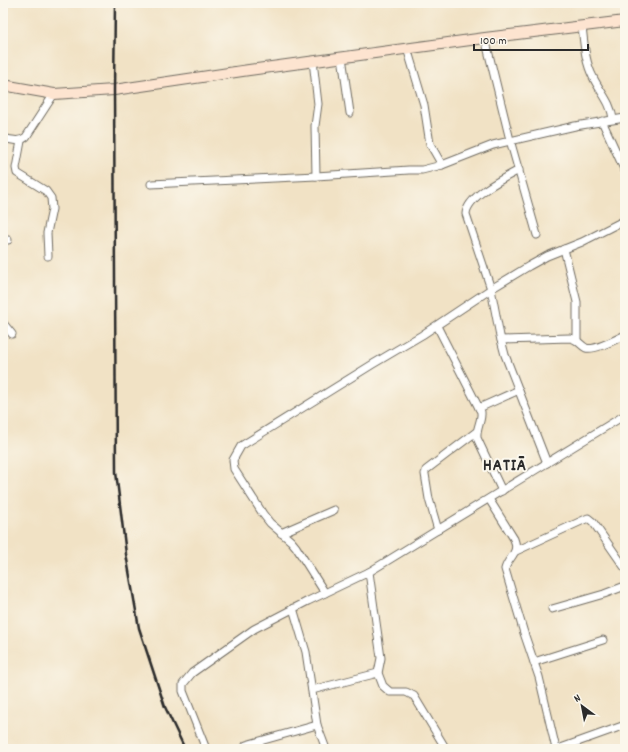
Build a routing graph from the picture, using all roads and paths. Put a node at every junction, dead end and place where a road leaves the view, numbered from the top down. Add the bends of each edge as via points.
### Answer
1 (625, 21) edge
2 (582, 26) junction
3 (485, 38) junction
4 (407, 48) junction
5 (342, 57) junction
6 (313, 61) junction
7 (3, 85) edge
8 (54, 94) junction
9 (350, 113) dead end
10 (625, 118) edge
11 (613, 119) junction
12 (602, 121) junction
13 (3, 138) edge
14 (510, 140) junction
15 (21, 141) junction
16 (442, 165) junction
17 (519, 170) junction
18 (625, 171) edge
19 (316, 176) junction
20 (151, 184) dead end
21 (625, 220) edge
22 (537, 235) dead end
23 (564, 249) junction
24 (48, 256) dead end
25 (491, 289) junction
26 (3, 323) edge
27 (437, 326) junction
28 (12, 334) dead end
29 (625, 335) edge
30 (501, 340) junction
31 (577, 340) junction
32 (519, 390) junction
33 (479, 408) junction
34 (625, 415) edge
35 (476, 432) junction
36 (547, 463) junction
37 (502, 491) junction
38 (489, 499) junction
39 (334, 510) dead end
40 (438, 530) junction
41 (281, 533) junction
42 (516, 551) junction
43 (625, 568) edge
44 (369, 572) junction
45 (625, 586) edge
46 (325, 593) junction
47 (294, 608) junction
48 (552, 609) dead end
49 (603, 640) dead end
50 (534, 662) junction
51 (378, 673) junction
52 (312, 690) junction
53 (317, 725) junction
54 (625, 725) edge
55 (581, 741) junction
56 (246, 745) dead end
57 (206, 749) edge
58 (326, 749) edge
59 (446, 749) edge
60 (557, 749) edge
61 (584, 749) edge

1 - 2 street
2 - 3 street
2 - 11 street via 587,62 592,77 608,100
3 - 4 street
3 - 14 street
4 - 5 street
4 - 16 street via 424,105 430,144
5 - 6 street
5 - 9 street
6 - 8 street via 114,90
6 - 19 street via 318,104 315,126
7 - 8 street
8 - 15 street
10 - 11 street
11 - 12 street
12 - 14 street
12 - 18 street
13 - 15 street
14 - 16 street
14 - 17 street
15 - 24 street via 17,173 46,191 51,198 52,209 47,233
16 - 19 street via 422,170
17 - 22 street
17 - 25 street via 481,193 466,210
19 - 20 street
21 - 23 street
23 - 25 street
23 - 31 street via 577,302
25 - 27 street
25 - 30 street
26 - 28 street
27 - 33 street
27 - 41 street via 239,449 233,460 234,469 263,514
29 - 31 street via 588,349
30 - 31 street via 565,337
30 - 32 street
32 - 33 street
32 - 36 street
33 - 35 street via 482,417
34 - 36 street
35 - 37 street
35 - 40 street via 426,472 429,499
36 - 37 street
37 - 38 street
38 - 40 street
38 - 42 street via 514,540
39 - 41 street
40 - 44 street
41 - 46 street via 291,541
42 - 43 street via 588,518 594,522
42 - 50 street via 505,569
44 - 46 street
44 - 51 street via 381,658
45 - 48 street
46 - 47 street
47 - 52 street via 306,652
47 - 57 street via 254,629 192,673 183,684 183,691
49 - 50 street
50 - 60 street
51 - 52 street
51 - 59 street via 383,686 390,692 406,692 414,696
52 - 53 street
53 - 56 street
53 - 58 street
54 - 55 street
55 - 60 street
55 - 61 street

